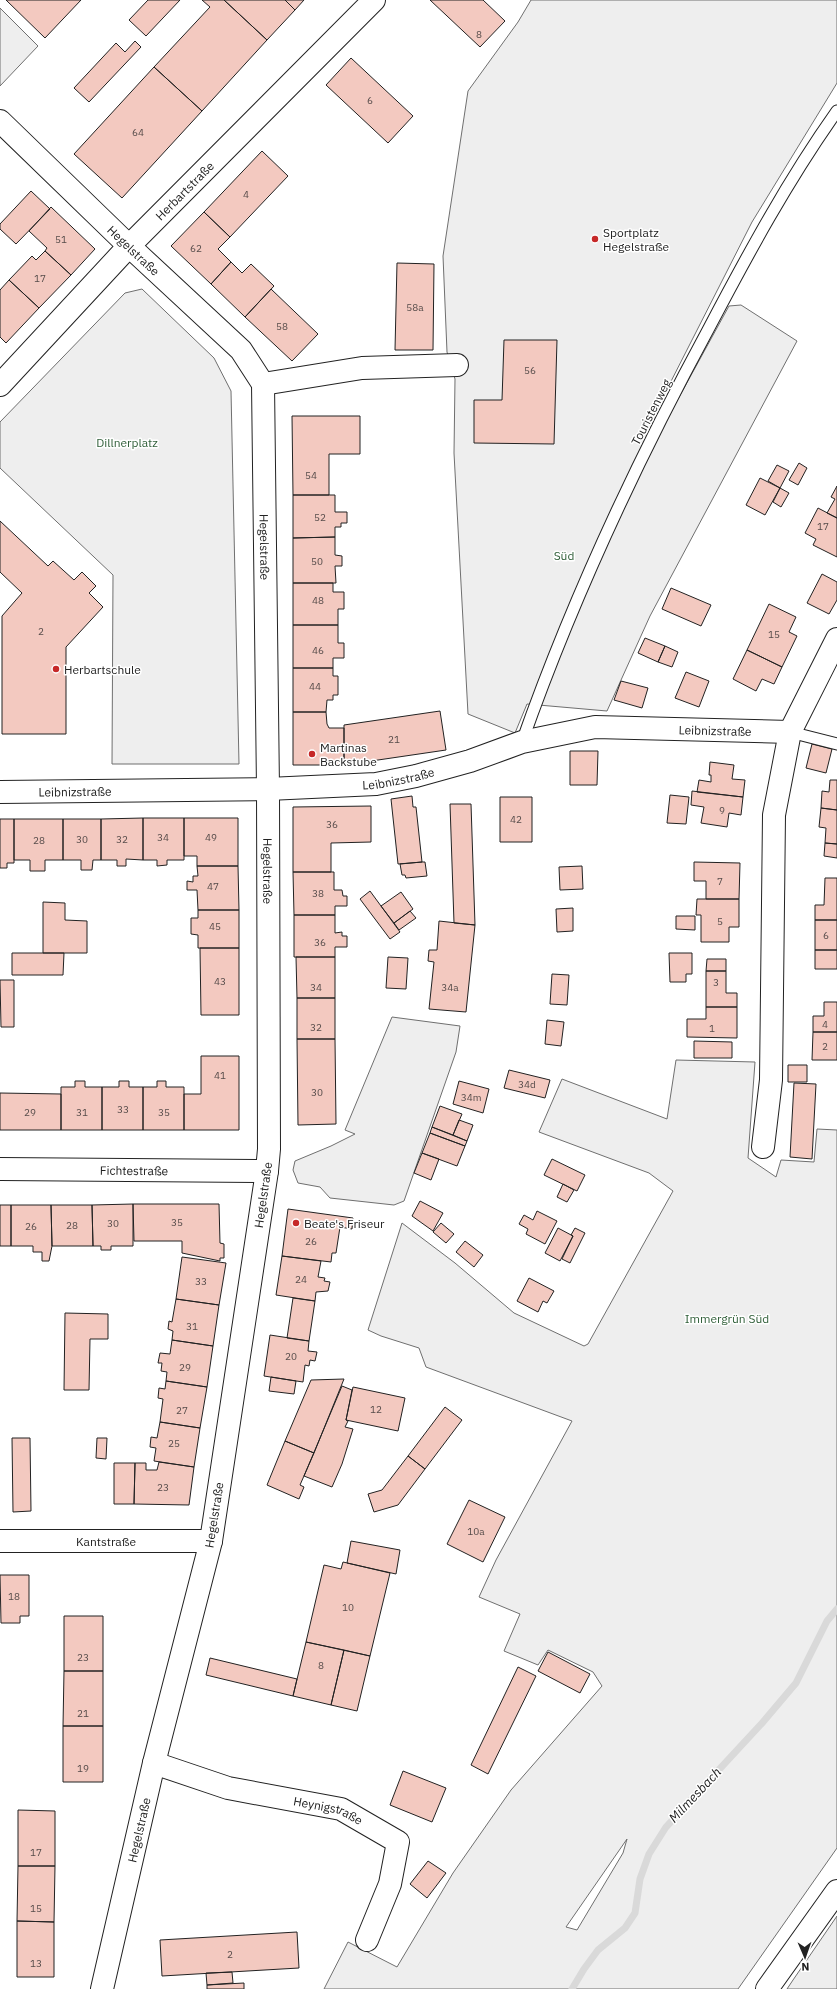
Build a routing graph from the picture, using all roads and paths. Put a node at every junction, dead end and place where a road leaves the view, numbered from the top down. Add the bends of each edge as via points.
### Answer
1 (374, 0) edge
2 (837, 111) edge
3 (0, 121) edge
4 (129, 246) junction
5 (456, 365) dead end
6 (262, 384) junction
7 (0, 385) edge
8 (837, 640) edge
9 (790, 732) junction
10 (522, 742) junction
11 (837, 744) edge
12 (268, 789) junction
13 (0, 792) edge
14 (763, 1147) dead end
15 (0, 1169) edge
16 (267, 1171) junction
17 (0, 1540) edge
18 (211, 1541) junction
19 (154, 1763) junction
20 (837, 1892) edge
21 (367, 1940) dead end
22 (102, 1989) edge
23 (767, 1989) edge

1 - 4 street, Herbartstraße
2 - 10 lane, Touristenweg via 763,226 646,451 547,673
3 - 4 street, Hegelstraße
4 - 6 street, Hegelstraße via 241,350
4 - 7 street, Herbartstraße
5 - 6 street via 362,368
6 - 12 street, Hegelstraße
8 - 9 street
9 - 10 street, Leibnizstraße via 595,727
9 - 11 lane
9 - 14 street via 774,815 771,1080
10 - 12 street, Leibnizstraße via 470,761 376,784
12 - 13 street, Leibnizstraße
12 - 16 street, Hegelstraße
15 - 16 street, Fichtestraße
16 - 18 street, Hegelstraße
17 - 18 street, Kantstraße
18 - 19 street, Hegelstraße
19 - 21 street, Heynigstraße via 228,1788 341,1809 398,1842 390,1884
19 - 22 street, Hegelstraße
20 - 23 street

